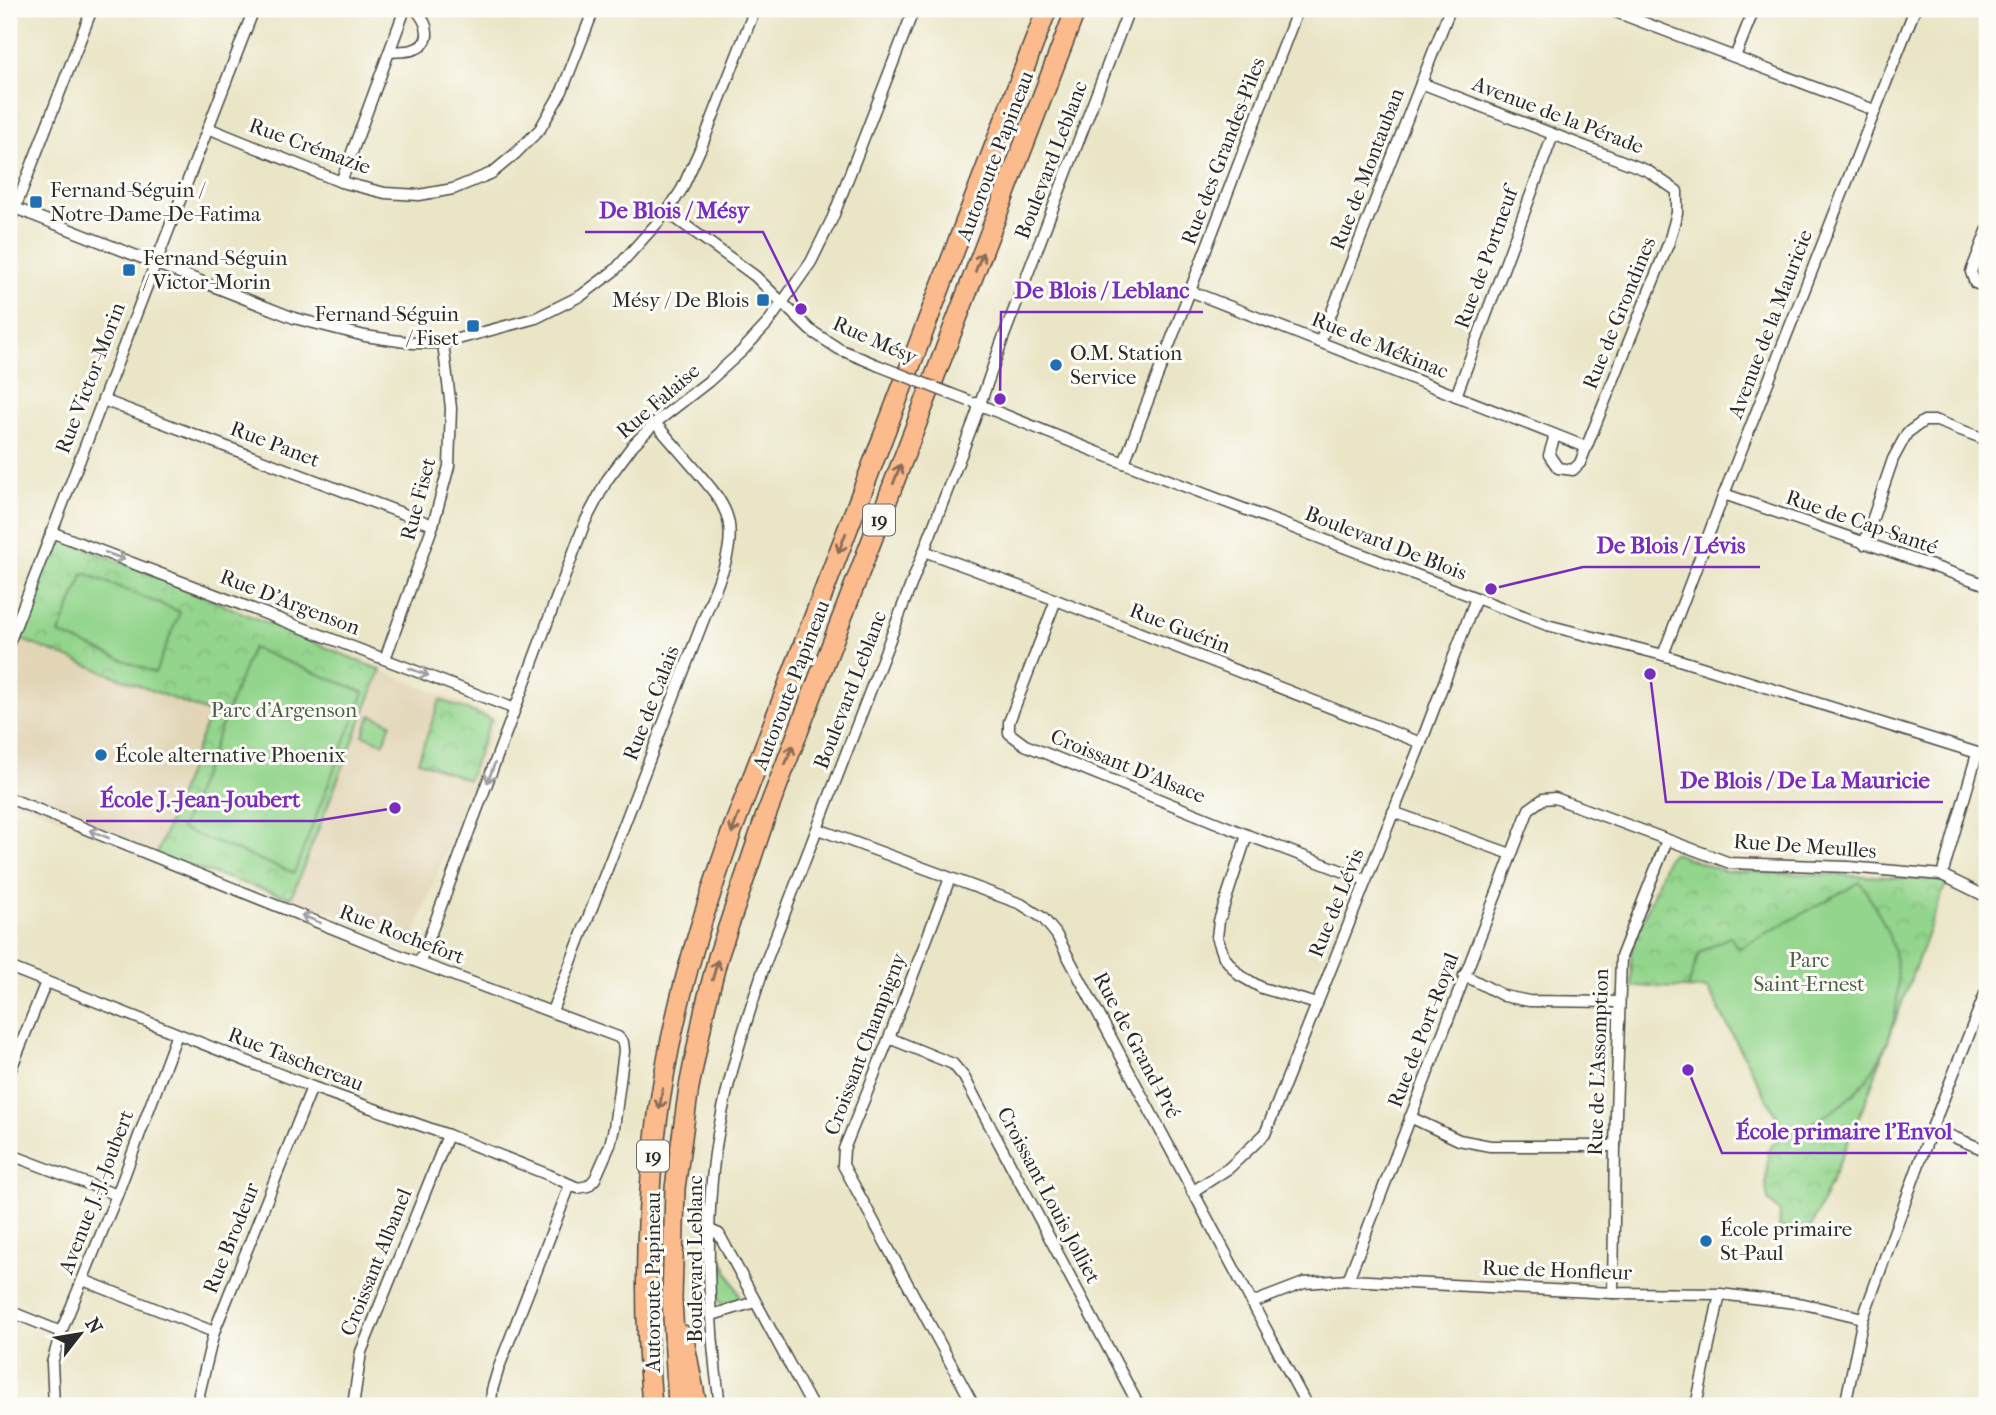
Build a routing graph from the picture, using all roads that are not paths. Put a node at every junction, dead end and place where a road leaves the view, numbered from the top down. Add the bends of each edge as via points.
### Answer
1 (92, 9) edge
2 (254, 9) edge
3 (405, 9) edge
4 (415, 9) edge
5 (594, 9) edge
6 (755, 9) edge
7 (914, 9) edge
8 (1047, 9) edge
9 (1076, 9) edge
10 (1129, 9) edge
11 (1298, 9) edge
12 (1450, 9) edge
13 (1608, 9) edge
14 (1754, 9) edge
15 (1915, 9) edge
16 (389, 52) junction
17 (1735, 57) junction
18 (1421, 83) junction
19 (1874, 110) junction
20 (208, 128) junction
21 (1553, 135) junction
22 (341, 181) junction
23 (1677, 191) joint
24 (15, 208) junction
25 (667, 212) junction
26 (9, 224) edge
27 (1987, 231) edge
28 (155, 264) junction
29 (1987, 288) edge
30 (1190, 291) junction
31 (783, 303) junction
32 (1321, 342) junction
33 (443, 343) junction
34 (1456, 396) junction
35 (103, 400) junction
36 (975, 402) junction
37 (655, 423) junction
38 (1555, 435) junction
39 (1987, 440) edge
40 (1586, 447) junction
41 (1124, 463) junction
42 (1724, 494) junction
43 (433, 525) junction
44 (51, 532) junction
45 (1864, 544) junction
46 (924, 551) junction
47 (1987, 586) edge
48 (1476, 598) junction
49 (1056, 600) junction
50 (9, 643) edge
51 (1663, 655) junction
52 (385, 659) junction
53 (515, 709) junction
54 (1421, 743) junction
55 (1982, 755) edge
56 (9, 798) edge
57 (1543, 799) joint
58 (1393, 812) junction
59 (818, 829) junction
60 (1247, 835) junction
61 (1667, 841) junction
62 (1511, 854) junction
63 (1942, 875) junction
64 (950, 878) junction
65 (1366, 880) junction
66 (1987, 897) edge
67 (420, 962) junction
68 (9, 967) edge
69 (1464, 975) junction
70 (46, 982) junction
71 (1987, 989) edge
72 (1619, 1002) junction
73 (1317, 1004) junction
74 (552, 1011) junction
75 (177, 1034) junction
76 (889, 1038) junction
77 (9, 1074) edge
78 (312, 1087) junction
79 (1410, 1117) junction
80 (1931, 1128) junction
81 (447, 1135) junction
82 (1615, 1146) junction
83 (9, 1151) edge
84 (1987, 1152) edge
85 (570, 1185) junction
86 (1192, 1192) junction
87 (117, 1195) junction
88 (710, 1230) junction
89 (672, 1279) junction
90 (83, 1280) junction
91 (1348, 1280) junction
92 (646, 1282) junction
93 (1613, 1293) junction
94 (1720, 1294) junction
95 (755, 1302) junction
96 (1252, 1303) junction
97 (9, 1311) edge
98 (712, 1315) junction
99 (1863, 1318) junction
100 (61, 1332) junction
101 (214, 1332) junction
102 (54, 1406) edge
103 (201, 1406) edge
104 (353, 1406) edge
105 (491, 1406) edge
106 (639, 1406) edge
107 (652, 1406) edge
108 (678, 1406) edge
109 (697, 1406) edge
110 (720, 1406) edge
111 (812, 1406) edge
112 (974, 1406) edge
113 (1139, 1406) edge
114 (1307, 1406) edge
115 (1696, 1406) edge
116 (1845, 1406) edge

1 - 24 street
2 - 20 street, Rue Victor-Morin
3 - 16 street
4 - 16 street via 427,26 427,36 414,50
5 - 22 street, Rue Crémazie via 562,91 540,130 492,173 453,189 419,195 385,193
6 - 25 street via 696,159
7 - 31 street, Rue Falaise via 827,231
8 -> 92 highway, Autoroute Papineau / 19 via 705,909 678,1006 661,1098 650,1189
89 -> 9 highway, Autoroute Papineau / 19 via 676,1188 689,1087 705,1008 735,903
10 - 36 street, Boulevard Leblanc
11 - 30 street, Rue des Grandes-Piles
12 - 18 street, Rue de Montauban
13 - 17 street
14 - 17 street
15 - 19 street, Avenue de la Mauricie
16 - 22 street
17 - 19 street
18 - 21 street, Avenue de la Pérade
18 - 32 street, Rue de Montauban
19 - 42 street, Avenue de la Mauricie
20 - 22 street, Rue Crémazie
20 - 28 street, Rue Victor-Morin
21 - 23 street, Avenue de la Pérade via 1648,171
21 - 34 street, Rue de Portneuf
23 - 40 street, Rue de Grondines via 1669,242
24 - 26 street
24 - 28 street
25 - 31 street, Rue Mésy via 755,276
25 - 33 street via 615,270 582,295 536,318
27 - 29 street via 1971,272 1975,283
28 - 33 street via 294,318 365,336
28 - 35 street, Rue Victor-Morin
30 - 32 street, Rue de Mékinac
30 - 41 street, Rue des Grandes-Piles
31 - 36 street, Rue Mésy, bridge via 829,344
31 - 37 street, Rue Falaise via 730,363
32 - 34 street, Rue de Mékinac
33 - 43 street, Rue Fiset via 451,408 449,466
34 - 38 street, Rue de Mékinac
35 - 43 street, Rue Panet
35 - 44 street, Rue Victor-Morin
36 - 41 street, Boulevard De Blois
36 - 46 street, Boulevard Leblanc
37 - 53 street, Rue Falaise via 623,457 591,508
37 - 74 street, Rue de Calais via 722,503 729,546
38 - 40 street, Rue de Mékinac
38 - 40 street via 1549,455 1558,467 1573,470
39 - 45 street via 1937,421 1924,421 1907,433 1893,459
41 - 48 street, Boulevard De Blois
42 - 45 street, Rue de Cap-Santé
42 - 51 street, Avenue de la Mauricie
43 - 52 street, Rue Fiset
44 - 50 street, Rue Victor-Morin
44 -> 52 street, Rue D'Argenson
45 - 47 street, Rue de Cap-Santé
46 - 49 street, Rue Guérin
46 - 59 street, Boulevard Leblanc
48 - 51 street, Boulevard De Blois via 1547,625
48 - 54 street, Rue de Lévis
49 - 54 street, Rue Guérin
49 - 60 street, Croissant D'Alsace via 1009,722 1009,733 1025,745
51 - 55 street, Boulevard De Blois
52 -> 53 street, Rue D'Argenson
53 -> 67 street, Rue Falaise
54 - 58 street, Rue de Lévis
55 - 63 street
67 -> 56 street, Rue Rochefort
57 - 61 street, Rue De Meulles via 1555,798
57 - 62 street, Rue de Port-Royal via 1529,809
58 - 62 street
58 - 65 street, Rue de Lévis
59 - 64 street, Rue de Grand-Pré
59 - 88 street, Boulevard Leblanc via 765,964 735,1060 717,1142
60 - 65 street, Croissant D'Alsace
60 - 73 street via 1219,921 1217,937 1224,957 1239,975 1262,988
61 - 63 street, Rue De Meulles via 1730,863
61 - 72 street, Rue de L'Assomption via 1621,957
62 - 69 street, Rue de Port-Royal
63 - 66 street, Rue De Meulles
64 - 76 street, Croissant Champigny
64 - 86 street, Rue de Grand-Pré via 1021,904 1043,918 1056,934
65 - 73 street, Rue de Lévis
67 - 74 street, Rue Rochefort
68 - 70 street, Rue Taschereau
69 - 72 street via 1504,996 1529,1001
69 - 79 street, Rue de Port-Royal
70 - 75 street, Rue Taschereau
70 - 77 street
71 - 80 street
72 - 82 street, Rue de L'Assomption
73 - 86 street, Rue de Lévis via 1265,1134 1229,1168
74 - 85 street, Rue Rochefort via 618,1037 624,1048 607,1152 591,1184 581,1188
75 - 78 street, Rue Taschereau
75 - 87 street, Avenue J.-J.-Joubert
76 - 112 street, Croissant Champigny via 844,1149 843,1165
76 - 113 street, Croissant Louis Jolliet via 953,1064 964,1077
78 - 81 street, Rue Taschereau
78 - 101 street, Rue Brodeur
79 - 82 street via 1459,1140 1490,1146
79 - 91 street, Rue de Port-Royal
80 - 84 street
80 - 99 street
81 - 85 street, Rue Taschereau
81 - 104 street, Croissant Albanel via 360,1352
82 - 93 street, Rue de L'Assomption
83 - 87 street
85 - 105 street via 499,1367
86 - 96 street, Rue de Grand-Pré
87 - 90 street, Avenue J.-J.-Joubert
88 - 95 street via 719,1234
88 - 98 street, Boulevard Leblanc
89 - 108 highway, Autoroute Papineau / 19
89 - 109 highway
90 - 100 street, Avenue J.-J.-Joubert
90 - 101 street
91 - 93 street, Rue de Honfleur
91 - 96 street, Rue de Honfleur via 1304,1283
92 - 106 highway
92 - 107 highway, Autoroute Papineau / 19
93 - 94 street, Rue de Honfleur
94 - 99 street, Rue de Honfleur via 1804,1304
94 - 115 street
95 - 98 street
95 - 111 street
96 - 114 street, Rue de Grand-Pré
97 - 100 street
98 - 110 street, Boulevard Leblanc
99 - 116 street
100 - 102 street, Avenue J.-J.-Joubert via 52,1363
101 - 103 street, Rue Brodeur via 199,1394

